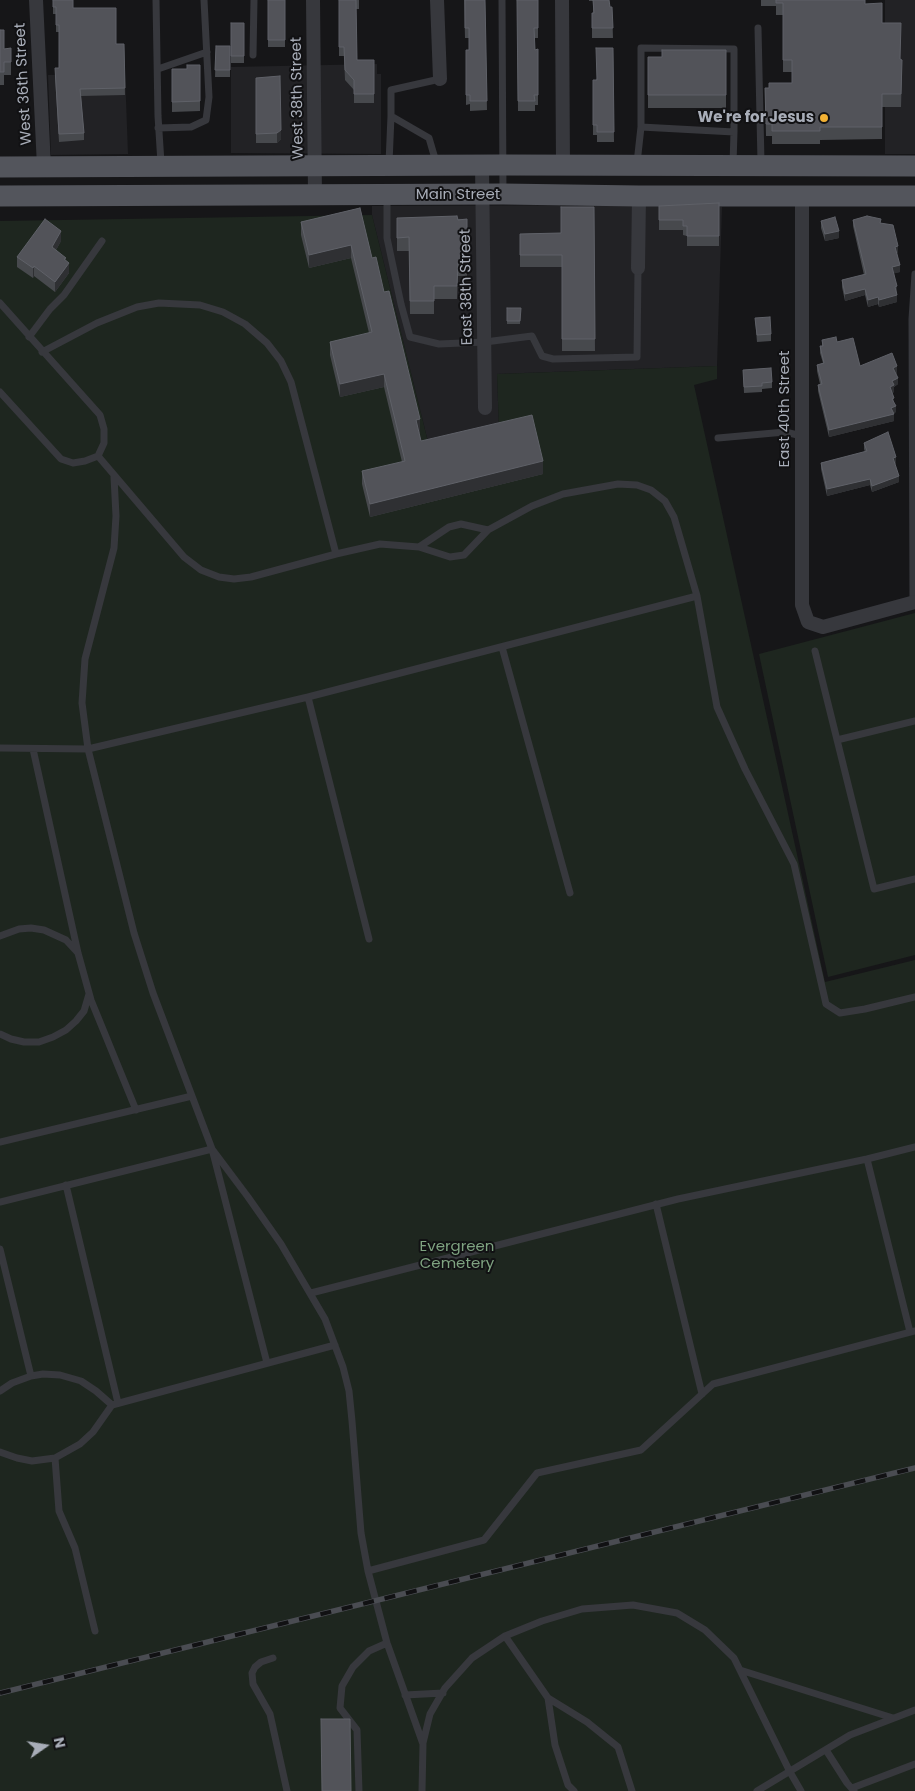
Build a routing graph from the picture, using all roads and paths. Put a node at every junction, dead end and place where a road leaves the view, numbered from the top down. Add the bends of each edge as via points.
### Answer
1 (36, 0) edge
2 (156, 0) edge
3 (204, 0) edge
4 (254, 0) edge
5 (313, 0) edge
6 (437, 0) edge
7 (502, 0) edge
8 (562, 0) edge
9 (758, 28) dead end
10 (207, 52) junction
11 (254, 55) dead end
12 (158, 68) junction
13 (440, 79) joint
14 (391, 116) junction
15 (641, 127) junction
16 (158, 128) junction
17 (734, 132) junction
18 (315, 165) junction
19 (389, 165) junction
20 (436, 165) junction
21 (492, 165) junction
22 (563, 165) junction
23 (44, 166) junction
24 (161, 166) junction
25 (636, 166) junction
26 (733, 166) junction
27 (761, 166) junction
28 (915, 166) edge
29 (0, 167) edge
30 (915, 184) edge
31 (482, 194) junction
32 (503, 194) junction
33 (315, 195) junction
34 (387, 195) junction
35 (0, 196) edge
36 (639, 196) junction
37 (802, 196) junction
38 (843, 196) junction
39 (915, 196) edge
40 (102, 240) dead end
41 (638, 268) joint
42 (915, 274) edge
43 (0, 303) edge
44 (913, 319) edge
45 (29, 337) junction
46 (485, 342) junction
47 (42, 352) junction
48 (0, 392) edge
49 (485, 408) dead end
50 (802, 436) junction
51 (718, 438) dead end
52 (98, 456) junction
53 (114, 476) junction
54 (488, 530) junction
55 (419, 547) junction
56 (336, 554) junction
57 (697, 596) junction
58 (914, 603) edge
59 (502, 647) junction
60 (815, 651) dead end
61 (308, 697) junction
62 (915, 721) edge
63 (837, 740) junction
64 (0, 748) edge
65 (33, 748) junction
66 (88, 749) junction
67 (915, 879) edge
68 (570, 893) dead end
69 (0, 936) edge
70 (369, 939) dead end
71 (78, 953) junction
72 (89, 993) junction
73 (915, 996) edge
74 (0, 1034) edge
75 (192, 1096) junction
76 (136, 1110) junction
77 (0, 1142) edge
78 (915, 1147) edge
79 (212, 1149) junction
80 (867, 1160) junction
81 (66, 1185) junction
82 (0, 1202) edge
83 (656, 1204) junction
84 (0, 1249) edge
85 (310, 1293) junction
86 (913, 1332) edge
87 (335, 1345) junction
88 (267, 1363) junction
89 (31, 1376) junction
90 (0, 1391) edge
91 (702, 1394) junction
92 (115, 1404) junction
93 (0, 1452) edge
94 (55, 1458) junction
95 (368, 1571) junction
96 (95, 1630) dead end
97 (505, 1636) junction
98 (387, 1643) junction
99 (273, 1658) dead end
100 (740, 1670) junction
101 (443, 1692) junction
102 (405, 1695) junction
103 (548, 1698) junction
104 (915, 1710) edge
105 (894, 1718) junction
106 (423, 1744) junction
107 (826, 1750) junction
108 (915, 1764) edge
109 (790, 1772) junction
110 (853, 1789) edge
111 (287, 1791) edge
112 (359, 1791) edge
113 (422, 1791) edge
114 (574, 1791) edge
115 (632, 1791) edge
116 (757, 1791) edge
117 (801, 1791) edge

1 - 23 street, West 36th Street
2 - 12 lane
3 - 10 lane
4 - 11 lane
5 - 18 street, West 38th Street
6 - 13 street
7 - 21 lane
8 - 22 street
9 - 27 lane
10 - 12 lane
10 - 16 lane via 210,97 206,120 191,127
12 - 16 lane
13 - 14 lane via 391,90
14 - 19 lane
14 - 20 lane via 428,138
15 - 17 lane
15 - 17 lane via 641,48 734,49
15 - 25 lane
16 - 24 lane
17 - 26 lane
18 - 19 main road, Main Street
18 - 24 main road, Main Street
18 - 33 street, West 38th Street
19 - 20 main road, Main Street
20 - 21 main road, Main Street
21 - 22 main road, Main Street
21 - 31 street, East 38th Street
21 - 32 lane
22 - 25 main road, Main Street
23 - 24 main road, Main Street
23 - 29 main road, Main Street
25 - 26 main road, Main Street
26 - 27 main road, Main Street
27 - 28 main road, Main Street
30 - 38 main road
31 - 32 main road, Main Street
31 - 34 main road, Main Street
31 - 46 street, East 38th Street
32 - 36 main road, Main Street
33 - 34 main road, Main Street
33 - 35 main road, Main Street
34 - 46 lane via 387,238 410,337 439,344
36 - 37 main road, Main Street
36 - 41 street
37 - 38 main road, Main Street
37 - 50 street, East 40th Street
38 - 39 main road, Main Street
40 - 45 lane via 64,295
41 - 46 lane via 638,357 553,359 542,356 532,336
42 - 44 lane
43 - 45 lane
44 - 58 lane
45 - 47 lane
46 - 49 street, East 38th Street
47 - 52 lane via 100,415 104,443
47 - 56 lane via 98,323 137,307 159,303 200,305 245,324 267,343 291,382
48 - 52 lane via 61,459 73,463
50 - 51 lane via 785,432
50 - 58 street, East 40th Street via 802,605 808,622 823,627
52 - 53 lane
53 - 56 lane via 184,557 201,570 219,577 251,577
53 - 66 lane via 114,548 84,659 82,703
54 - 55 lane via 462,524 449,526
54 - 55 lane via 464,554 450,557
54 - 57 lane via 532,506 564,494 618,484 637,485 651,490 665,501 674,517
55 - 56 lane via 380,544
57 - 59 lane
57 - 73 lane via 717,707 794,864 826,1004 840,1012
59 - 61 lane
59 - 68 lane
60 - 63 lane
61 - 66 lane
61 - 70 lane
62 - 63 lane
63 - 67 lane via 874,889
64 - 65 lane
65 - 66 lane
65 - 71 lane
66 - 75 lane via 134,933
69 - 71 lane via 19,929 44,930 66,940
71 - 72 lane
72 - 74 lane via 84,1011 76,1021 53,1037 39,1042 24,1042
72 - 76 lane
75 - 76 lane
75 - 79 lane
76 - 77 lane
78 - 80 lane
79 - 81 lane
79 - 85 lane via 281,1244
79 - 88 lane
80 - 83 lane
80 - 86 lane
81 - 82 lane
81 - 92 lane
83 - 85 lane
83 - 91 lane
84 - 89 lane
85 - 87 lane via 325,1318
86 - 91 lane via 713,1384
87 - 88 lane
87 - 95 lane via 348,1391 361,1533
88 - 92 lane
89 - 90 lane
89 - 92 lane via 60,1375 82,1382
91 - 95 lane via 641,1450 536,1473 484,1540
92 - 94 lane via 80,1444
93 - 94 lane via 32,1461
94 - 96 lane via 59,1511 75,1548
95 - 98 lane
97 - 100 lane via 582,1609 633,1605 676,1613 706,1630 734,1658
97 - 101 lane via 472,1658
97 - 103 lane
98 - 102 lane
98 - 112 lane via 370,1650 353,1667 342,1686 340,1708 357,1730
99 - 111 lane via 255,1667 253,1684 270,1714
100 - 105 lane
100 - 109 lane
101 - 102 lane
101 - 106 lane via 430,1714
102 - 106 lane
103 - 114 lane via 555,1745 568,1785
103 - 115 lane via 587,1722 618,1747
104 - 105 lane
105 - 107 lane via 850,1735
106 - 113 lane
107 - 109 lane
107 - 110 lane
108 - 110 lane
109 - 116 lane
109 - 117 lane

